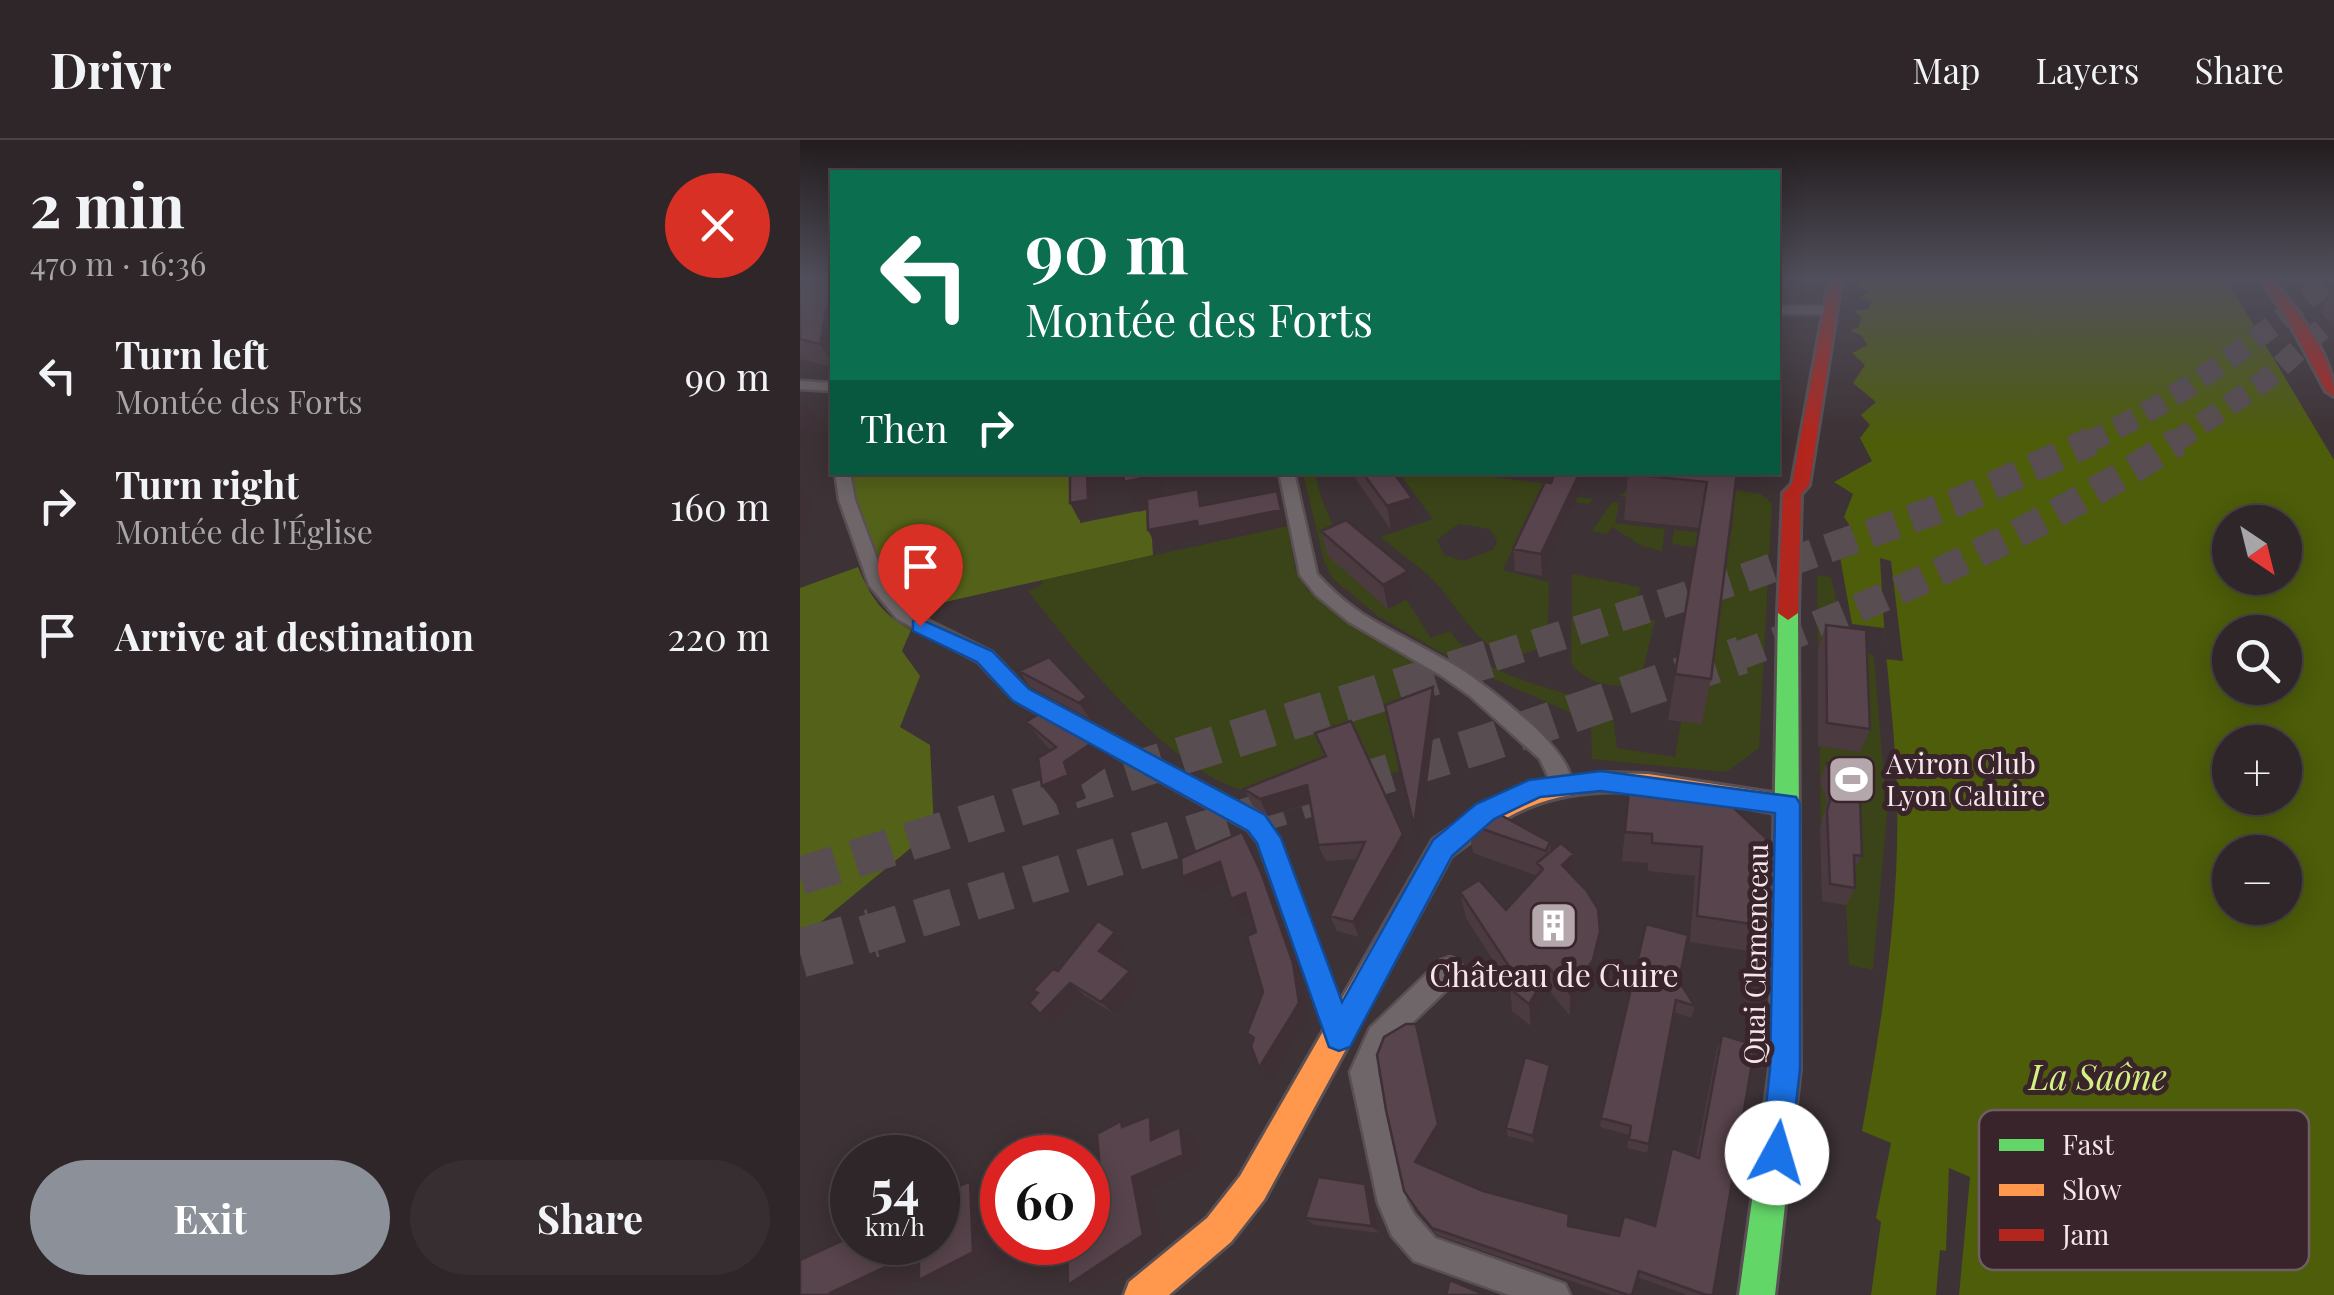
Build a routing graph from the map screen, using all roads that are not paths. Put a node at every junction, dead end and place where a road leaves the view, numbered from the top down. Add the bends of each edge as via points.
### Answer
1 (1819, 331) edge
2 (2301, 331) edge
3 (800, 385) edge
4 (830, 387) edge
5 (2334, 391) edge
6 (843, 475) edge
7 (1287, 475) edge
8 (1562, 782) junction
9 (1788, 804) junction
10 (1450, 969) dead end
11 (1339, 1036) junction
12 (1142, 1295) edge
13 (1554, 1295) edge
14 (1757, 1295) edge

1 - 9 main road, Quai Clemenceau via 1786,483 1792,493
2 - 5 main road
3 - 4 street
6 - 11 street via 878,584 903,615 985,657 1021,695 1256,823 1268,838
7 - 8 street via 1317,587 1452,673 1538,745 1560,767
8 - 9 main road
8 - 11 main road via 1485,812 1442,848
9 - 14 main road, Quai Clemenceau via 1785,1069
10 - 13 street via 1378,1036 1364,1072 1392,1203 1426,1250
11 - 12 main road via 1252,1188 1219,1230

